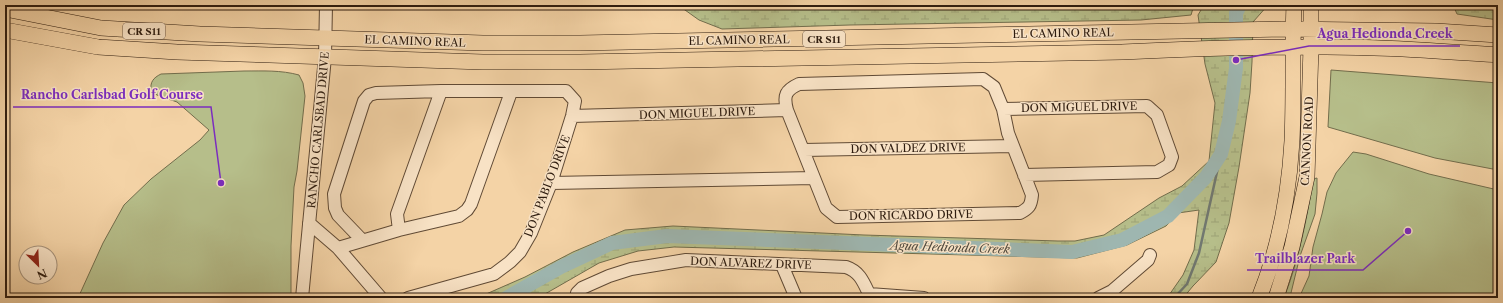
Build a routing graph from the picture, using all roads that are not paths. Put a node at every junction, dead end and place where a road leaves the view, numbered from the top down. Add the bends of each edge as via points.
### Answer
1 (326, 5) edge
2 (1294, 5) edge
3 (1310, 5) edge
4 (5, 9) edge
5 (1293, 28) junction
6 (1311, 29) junction
7 (5, 30) edge
8 (1498, 35) edge
9 (326, 38) junction
10 (1293, 47) junction
11 (1311, 47) junction
12 (1498, 55) edge
13 (325, 57) junction
14 (441, 91) junction
15 (511, 92) junction
16 (1003, 109) junction
17 (787, 110) junction
18 (572, 116) junction
19 (1013, 146) junction
20 (804, 150) junction
21 (1024, 175) junction
22 (814, 178) junction
23 (551, 182) junction
24 (309, 223) junction
25 (399, 230) junction
26 (362, 240) junction
27 (338, 248) junction
28 (1150, 255) dead end
29 (782, 265) junction
30 (870, 296) edge
31 (302, 298) edge
32 (381, 298) edge
33 (408, 298) edge
34 (576, 298) edge
35 (796, 298) edge
36 (924, 298) edge
37 (1098, 298) edge
38 (1259, 298) edge
39 (1276, 298) edge

1 - 9 street, RANCHO CARLSBAD DRIVE
2 - 5 main road, CANNON ROAD
3 - 6 main road, CANNON ROAD
4 - 9 main road, EL CAMINO REAL / CR S11 via 100,28
5 - 6 main road, EL CAMINO REAL / CR S11
5 - 9 main road, EL CAMINO REAL / CR S11 via 580,43
5 - 10 main road, CANNON ROAD
6 - 8 main road, EL CAMINO REAL / CR S11 via 1436,31
6 - 11 main road, CANNON ROAD
7 - 13 main road, EL CAMINO REAL / CR S11 via 98,47
9 - 13 street, RANCHO CARLSBAD DRIVE
10 - 11 main road, EL CAMINO REAL / CR S11
10 - 13 main road, EL CAMINO REAL / CR S11 via 580,62
10 - 38 main road, CANNON ROAD via 1292,142 1285,209 1278,243
11 - 12 main road, EL CAMINO REAL / CR S11
11 - 39 main road, CANNON ROAD via 1307,177 1292,247
13 - 24 street, RANCHO CARLSBAD DRIVE
14 - 15 street
14 - 25 street via 397,214
14 - 26 street via 376,93 364,101 334,194 338,215
15 - 18 street via 566,91 575,101
15 - 25 street via 467,210 458,216
16 - 17 street, DON MIGUEL DRIVE via 994,87 983,79 799,84 790,88 784,100
16 - 19 street, DON MIGUEL DRIVE
16 - 21 street, DON MIGUEL DRIVE via 1147,106 1157,115 1172,157 1169,166 1157,172
17 - 18 street, DON MIGUEL DRIVE
17 - 20 street
18 - 23 street, DON PABLO DRIVE
19 - 20 street, DON VALDEZ DRIVE
19 - 21 street, DON MIGUEL DRIVE
20 - 22 street
21 - 22 street, DON RICARDO DRIVE via 1032,195 1029,209 1020,213 837,217 826,208
22 - 23 street
23 - 33 street, DON PABLO DRIVE via 531,233 520,252 510,262 494,274
24 - 27 street, RANCHO CARLSBAD DRIVE
24 - 31 street, RANCHO CARLSBAD DRIVE
25 - 26 street
26 - 27 street
27 - 32 street, RANCHO CARLSBAD DRIVE
28 - 37 street via 1148,260 1112,291
29 - 30 street, DON ALVAREZ DRIVE via 846,267 860,275
29 - 34 street, DON ALVAREZ DRIVE via 686,260 631,269 609,276 582,288
29 - 35 street
30 - 36 street

